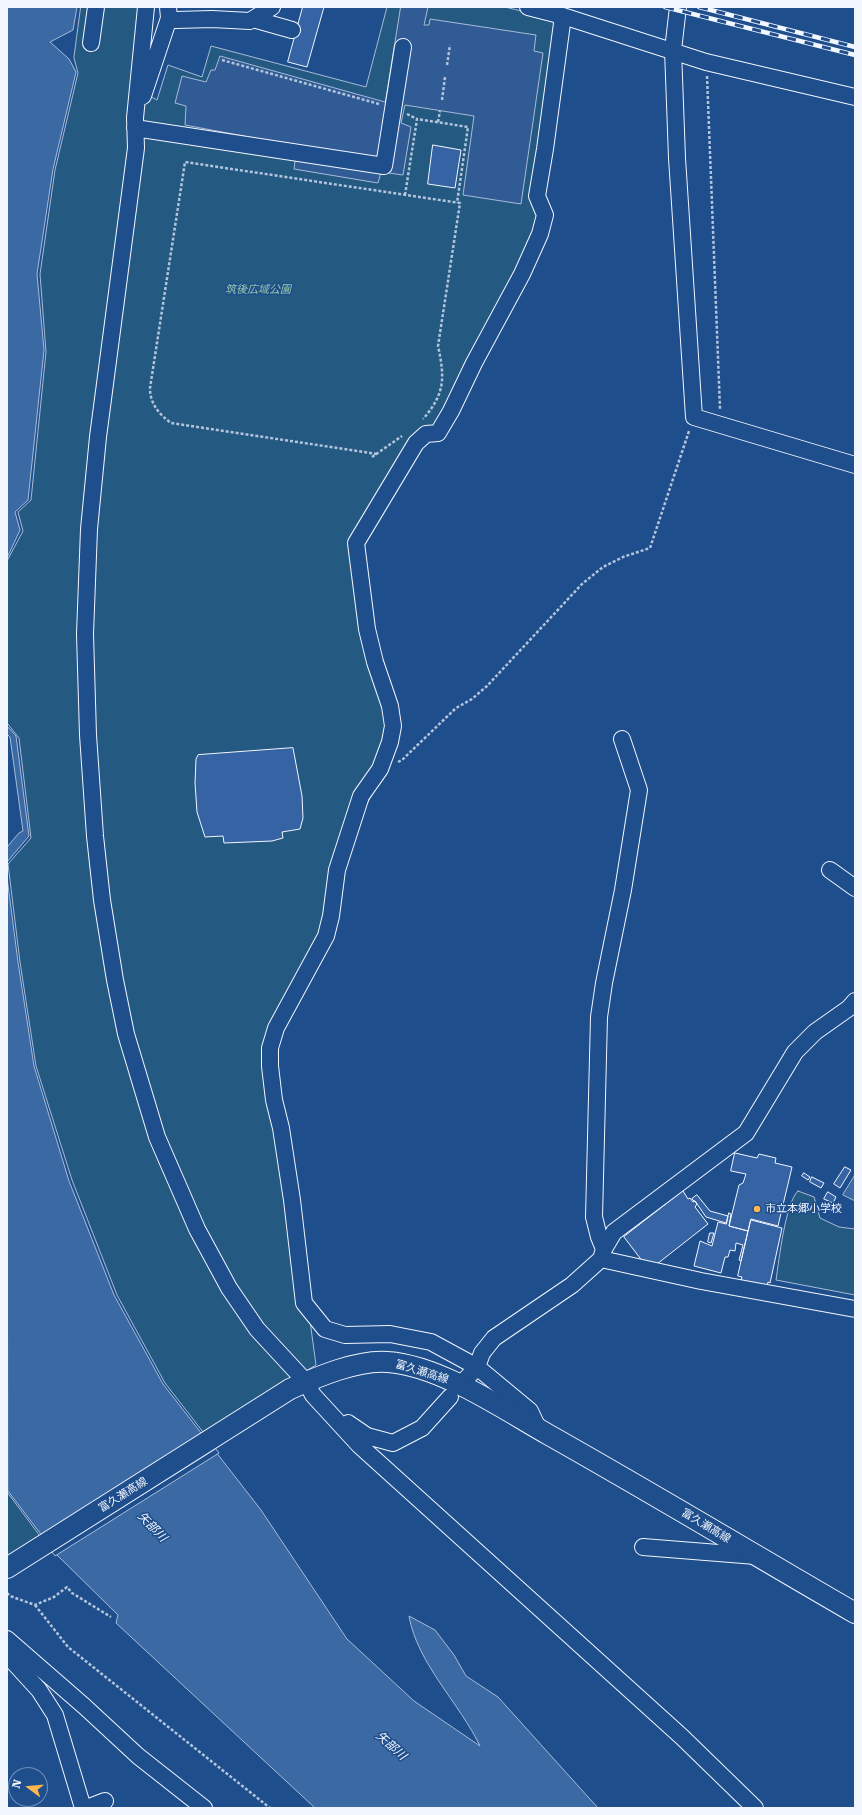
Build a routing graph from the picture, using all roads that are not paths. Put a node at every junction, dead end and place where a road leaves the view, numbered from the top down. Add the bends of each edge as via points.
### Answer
1 (96, 7) edge
2 (146, 7) edge
3 (272, 7) edge
4 (528, 7) edge
5 (678, 7) edge
6 (168, 12) edge
7 (563, 16) junction
8 (253, 19) junction
9 (292, 30) dead end
10 (91, 43) dead end
11 (403, 47) dead end
12 (676, 51) junction
13 (855, 97) edge
14 (135, 123) junction
15 (855, 465) edge
16 (622, 739) dead end
17 (830, 870) dead end
18 (855, 888) edge
19 (855, 1001) edge
20 (603, 1254) junction
21 (855, 1309) edge
22 (477, 1367) junction
23 (465, 1380) dead end
24 (303, 1388) junction
25 (450, 1397) dead end
26 (329, 1411) junction
27 (538, 1428) junction
28 (643, 1547) dead end
29 (756, 1556) junction
30 (7, 1568) edge
31 (855, 1613) edge
32 (7, 1639) edge
33 (7, 1655) edge
34 (105, 1801) dead end
35 (83, 1808) edge
36 (204, 1808) edge
37 (754, 1808) edge

1 - 10 street
2 - 14 street
3 - 8 street
4 - 7 street
5 - 12 street
6 - 8 street via 176,20
6 - 14 street
7 - 12 street
7 - 22 street via 537,196 545,215 540,234 522,274 438,434 426,434 416,443 356,543 367,629 390,706 393,726 380,769 361,796 340,862 326,936 276,1028 270,1048 274,1100 292,1200 304,1303 325,1329 345,1335 390,1334 431,1342
8 - 9 street
11 - 14 street via 384,166
12 - 13 street via 703,61
12 - 15 street via 677,158 694,417
14 - 24 street via 136,148 98,437 85,634 88,735 102,900 126,1034 157,1137 197,1229 229,1288 257,1330
16 - 20 street via 639,790 599,1017 594,1217
17 - 18 street
19 - 20 street via 815,1032 795,1052 746,1133 614,1232
20 - 21 street via 701,1281
20 - 22 street via 572,1285 494,1338 482,1353
22 - 23 street
22 - 27 street via 530,1411
24 - 26 street
24 - 27 main road, 富久瀬高線 via 326,1374 361,1365 386,1362 401,1364 446,1377
24 - 30 main road, 富久瀬高線
25 - 26 street via 422,1428 393,1443 367,1436
26 - 37 street via 360,1444 682,1736
27 - 29 main road, 富久瀬高線
28 - 29 street
29 - 31 main road, 富久瀬高線
32 - 36 street via 138,1756
33 - 35 street via 39,1690 55,1715
34 - 35 street

